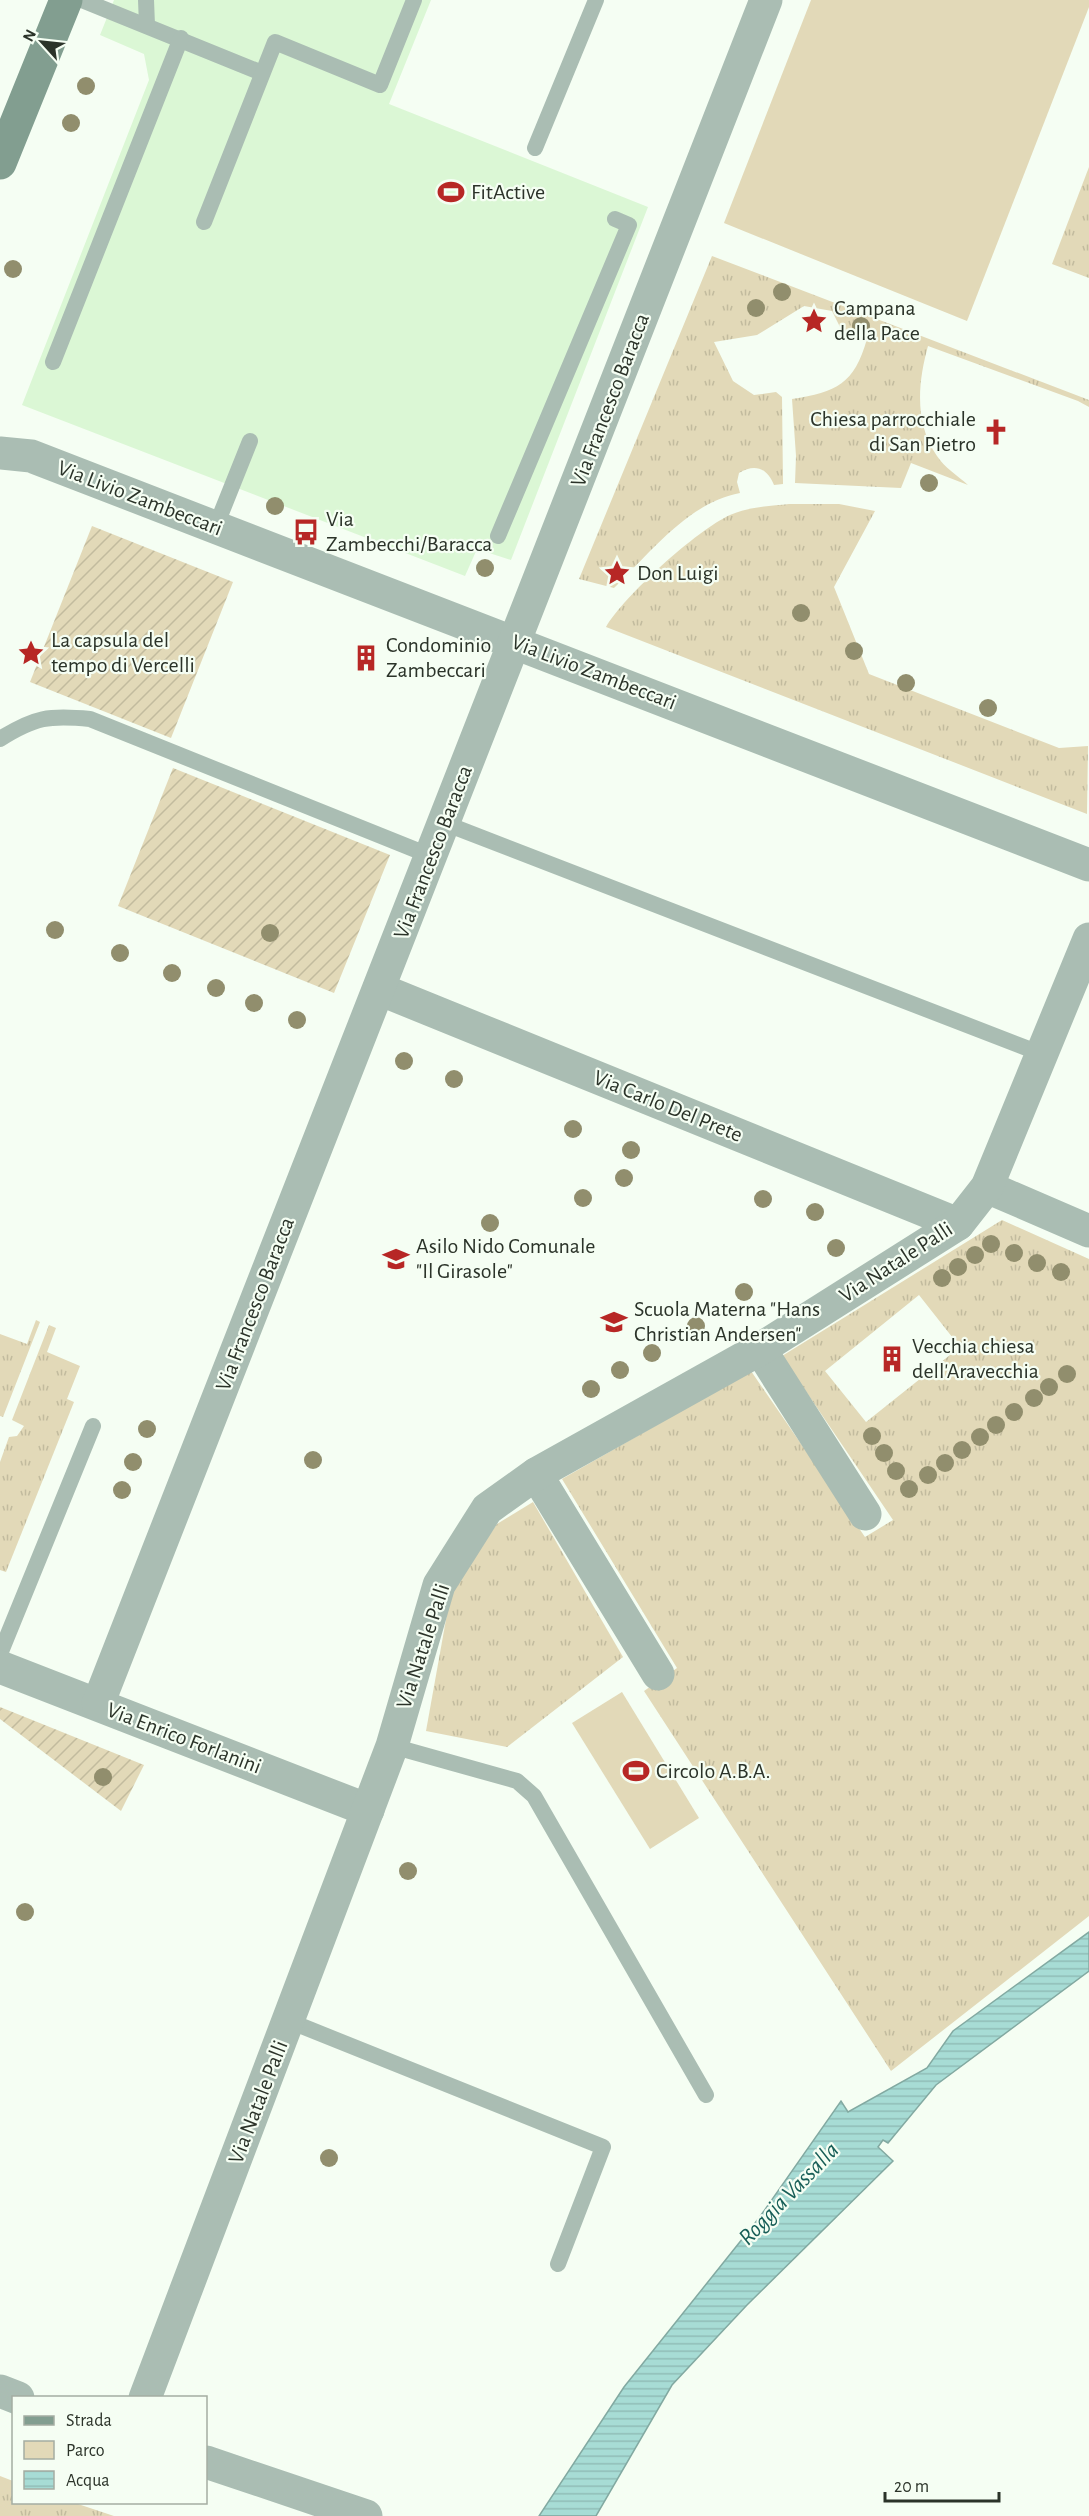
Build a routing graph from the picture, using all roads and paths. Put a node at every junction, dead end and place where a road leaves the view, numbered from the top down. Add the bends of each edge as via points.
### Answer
1 (66, 0) edge
2 (82, 0) edge
3 (146, 0) edge
4 (414, 0) edge
5 (596, 0) edge
6 (766, 0) edge
7 (147, 25) junction
8 (181, 39) junction
9 (262, 73) junction
10 (535, 148) dead end
11 (0, 163) edge
12 (615, 219) dead end
13 (204, 222) dead end
14 (53, 362) dead end
15 (0, 433) edge
16 (250, 441) dead end
17 (15, 454) edge
18 (216, 526) junction
19 (498, 536) dead end
20 (515, 642) junction
21 (0, 739) edge
22 (444, 823) junction
23 (431, 856) junction
24 (1089, 865) edge
25 (1089, 939) edge
26 (379, 989) junction
27 (1042, 1054) junction
28 (987, 1187) junction
29 (957, 1224) junction
30 (1089, 1231) edge
31 (760, 1349) junction
32 (93, 1426) dead end
33 (536, 1474) junction
34 (865, 1514) dead end
35 (0, 1654) edge
36 (0, 1667) edge
37 (658, 1674) dead end
38 (98, 1704) junction
39 (392, 1746) junction
40 (369, 1810) junction
41 (289, 2021) junction
42 (706, 2095) dead end
43 (558, 2264) dead end
44 (0, 2391) edge
45 (15, 2396) edge
46 (145, 2396) edge
47 (207, 2462) edge
48 (366, 2516) edge

1 - 11 main road
2 - 7 lane
3 - 7 lane
4 - 9 lane via 380,85 275,42
5 - 10 lane
6 - 20 street, Via Francesco Baracca
7 - 8 lane
8 - 9 lane
8 - 14 lane
9 - 13 lane
12 - 19 lane via 629,225
15 - 17 street, Via Livio Zambeccari
16 - 18 lane
17 - 18 street, Via Livio Zambeccari
18 - 20 street, Via Livio Zambeccari
20 - 22 street, Via Francesco Baracca
20 - 24 street, Via Livio Zambeccari
21 - 23 lane via 24,724 55,716 90,719
22 - 23 street, Via Francesco Baracca
22 - 27 lane
23 - 26 street, Via Francesco Baracca
25 - 27 street, Via Natale Palli
26 - 29 street, Via Carlo Del Prete
26 - 38 street, Via Francesco Baracca
27 - 28 street, Via Natale Palli
28 - 29 street, Via Natale Palli
28 - 30 street
29 - 31 street, Via Natale Palli
31 - 33 street, Via Natale Palli
31 - 34 street
32 - 35 lane
33 - 37 street
33 - 39 street, Via Natale Palli via 487,1509 440,1585
36 - 38 street, Via Enrico Forlanini
38 - 40 street, Via Enrico Forlanini
39 - 40 street, Via Natale Palli
39 - 42 lane via 517,1781 534,1796
40 - 41 street, Via Natale Palli
41 - 43 lane via 603,2147
41 - 46 street, Via Natale Palli
44 - 45 street
47 - 48 street

